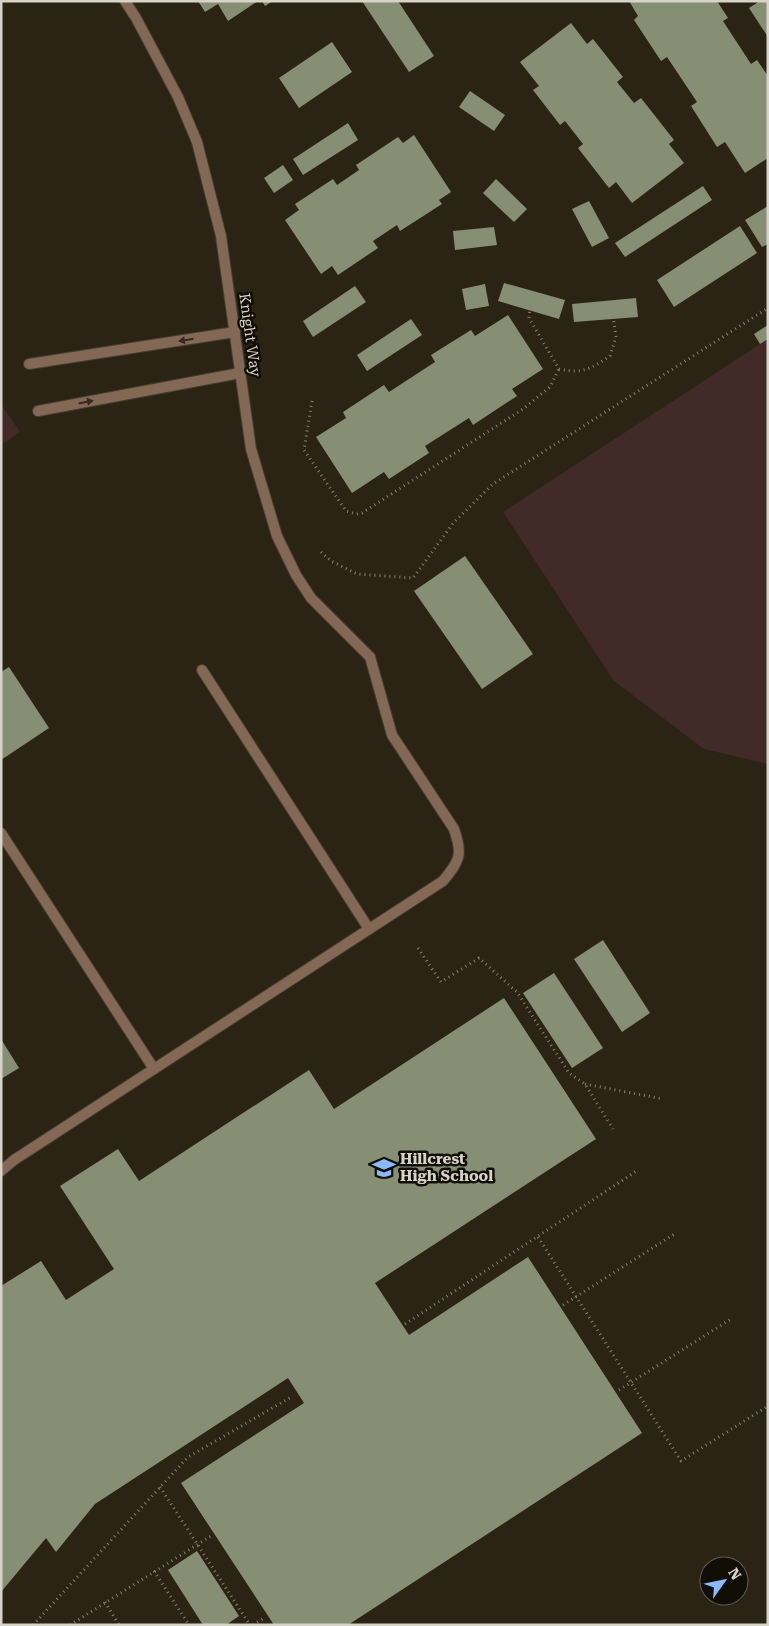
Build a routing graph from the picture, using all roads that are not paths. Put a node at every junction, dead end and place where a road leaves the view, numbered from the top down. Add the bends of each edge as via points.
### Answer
1 (125, 1) edge
2 (235, 332) junction
3 (29, 364) dead end
4 (240, 373) junction
5 (38, 411) dead end
6 (202, 670) dead end
7 (1, 833) edge
8 (369, 929) junction
9 (154, 1069) junction
10 (1, 1171) edge

1 - 2 street, Knight Way via 178,97 197,142 221,236
2 -> 3 street
2 - 4 street, Knight Way
5 -> 4 street
4 - 8 street, Knight Way via 251,449 277,536 311,598 370,657 392,735 454,830 460,846 457,864 443,881
6 - 8 street
7 - 9 street
8 - 9 street
9 - 10 street

